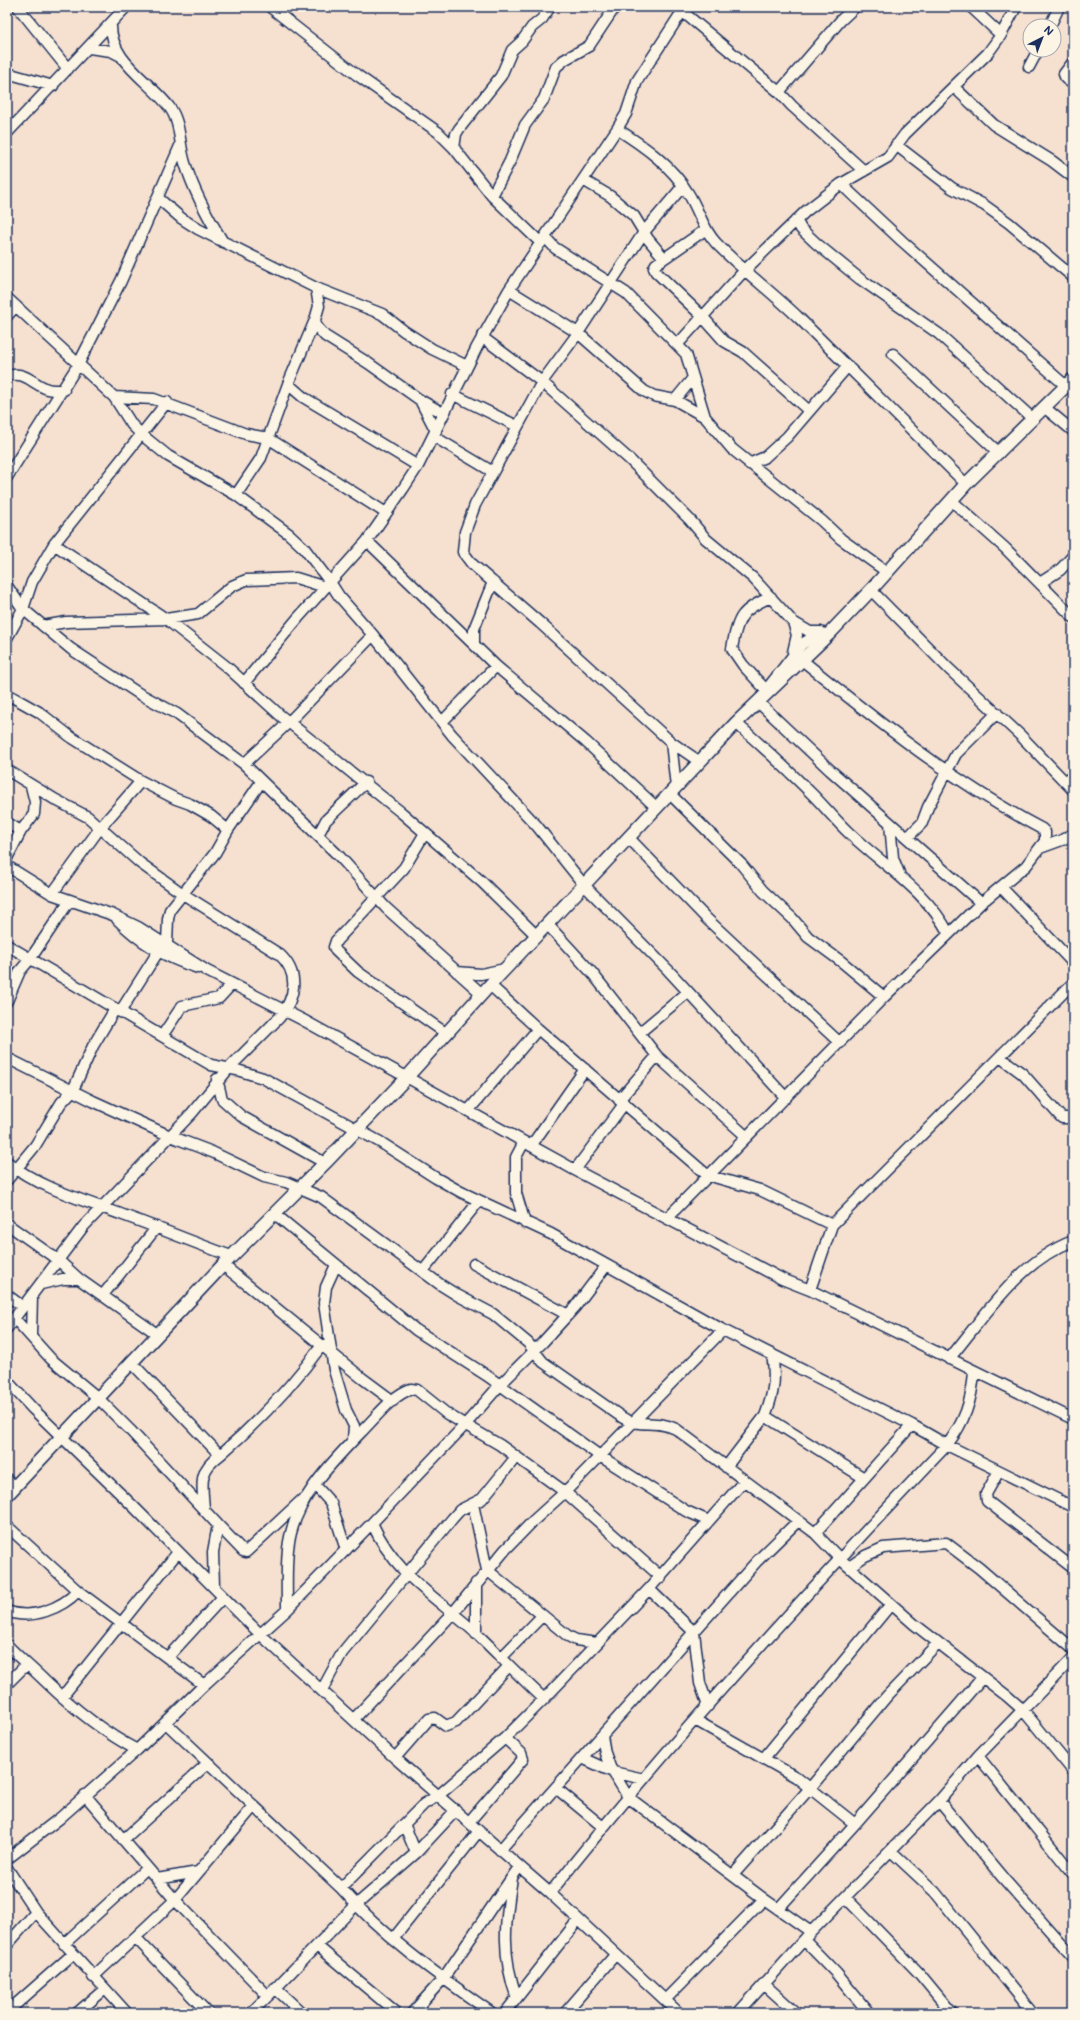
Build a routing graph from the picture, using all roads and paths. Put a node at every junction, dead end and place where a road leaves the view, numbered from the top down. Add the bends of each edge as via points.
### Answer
1 (18, 7) edge
2 (126, 7) edge
3 (270, 7) edge
4 (550, 7) edge
5 (615, 7) edge
6 (855, 7) edge
7 (971, 7) edge
8 (1016, 7) edge
9 (1059, 7) edge
10 (681, 8) edge
11 (1054, 18) edge
12 (111, 23) junction
13 (1001, 35) junction
14 (89, 48) junction
15 (121, 56) junction
16 (1034, 58) edge
17 (1073, 62) edge
18 (1029, 67) dead end
19 (68, 69) junction
20 (7, 73) edge
21 (1073, 84) edge
22 (53, 86) junction
23 (954, 87) junction
24 (779, 92) junction
25 (617, 129) junction
26 (7, 133) edge
27 (896, 145) junction
28 (180, 146) junction
29 (454, 148) junction
30 (864, 171) junction
31 (1073, 177) edge
32 (583, 180) junction
33 (840, 184) junction
34 (683, 186) junction
35 (492, 196) junction
36 (162, 202) junction
37 (796, 220) junction
38 (705, 230) junction
39 (644, 232) junction
40 (543, 240) junction
41 (223, 242) junction
42 (664, 258) junction
43 (744, 271) junction
44 (1073, 277) edge
45 (610, 282) junction
46 (316, 288) junction
47 (509, 290) junction
48 (7, 298) edge
49 (16, 306) junction
50 (7, 316) edge
51 (702, 316) junction
52 (315, 320) junction
53 (578, 333) junction
54 (482, 337) junction
55 (676, 345) junction
56 (893, 354) dead end
57 (77, 360) junction
58 (467, 366) junction
59 (848, 366) junction
60 (7, 376) edge
61 (693, 378) junction
62 (542, 382) junction
63 (1069, 383) edge
64 (288, 384) junction
65 (64, 390) junction
66 (452, 394) junction
67 (114, 397) junction
68 (303, 397) junction
69 (283, 400) junction
70 (420, 400) junction
71 (675, 400) junction
72 (167, 402) junction
73 (1044, 408) junction
74 (808, 410) junction
75 (443, 413) junction
76 (705, 417) junction
77 (1033, 418) junction
78 (518, 426) junction
79 (1073, 431) edge
80 (434, 433) junction
81 (142, 435) junction
82 (268, 438) junction
83 (999, 453) junction
84 (765, 457) junction
85 (749, 464) junction
86 (418, 466) junction
87 (493, 472) junction
88 (761, 473) junction
89 (7, 477) edge
90 (966, 484) junction
91 (236, 495) junction
92 (951, 500) junction
93 (386, 513) junction
94 (367, 541) junction
95 (54, 544) junction
96 (1073, 556) edge
97 (887, 572) junction
98 (493, 582) junction
99 (1040, 582) junction
100 (328, 584) junction
101 (7, 586) edge
102 (871, 590) junction
103 (771, 597) junction
104 (22, 609) junction
105 (1073, 617) edge
106 (166, 619) junction
107 (793, 622) junction
108 (838, 624) junction
109 (43, 626) junction
110 (820, 632) junction
111 (373, 635) junction
112 (7, 638) edge
113 (474, 644) junction
114 (797, 658) junction
115 (496, 666) junction
116 (244, 683) junction
117 (7, 694) edge
118 (762, 697) junction
119 (996, 713) junction
120 (289, 722) junction
121 (442, 722) junction
122 (736, 723) junction
123 (671, 742) junction
124 (700, 762) junction
125 (244, 764) junction
126 (7, 770) edge
127 (947, 772) junction
128 (141, 781) junction
129 (261, 782) junction
130 (366, 782) junction
131 (31, 786) junction
132 (673, 790) junction
133 (1073, 790) edge
134 (657, 808) junction
135 (7, 823) edge
136 (890, 823) junction
137 (100, 828) junction
138 (228, 830) junction
139 (21, 831) junction
140 (425, 833) junction
141 (1073, 834) edge
142 (318, 835) junction
143 (629, 838) junction
144 (907, 838) junction
145 (1040, 848) junction
146 (7, 858) edge
147 (7, 866) edge
148 (900, 874) junction
149 (584, 885) junction
150 (1000, 888) junction
151 (52, 894) junction
152 (183, 894) junction
153 (376, 896) junction
154 (70, 900) junction
155 (981, 903) junction
156 (112, 915) junction
157 (548, 925) junction
158 (949, 934) junction
159 (537, 936) junction
160 (167, 943) junction
161 (7, 945) edge
162 (158, 952) junction
163 (31, 958) junction
164 (1073, 962) edge
165 (505, 969) junction
166 (207, 971) junction
167 (457, 972) junction
168 (1073, 983) edge
169 (232, 984) junction
170 (490, 985) junction
171 (688, 992) junction
172 (482, 994) junction
173 (884, 997) junction
174 (7, 1001) edge
175 (118, 1010) junction
176 (286, 1011) junction
177 (538, 1030) junction
178 (639, 1033) junction
179 (447, 1034) junction
180 (162, 1036) junction
181 (840, 1043) junction
182 (657, 1056) junction
183 (1000, 1057) junction
184 (7, 1058) edge
185 (211, 1065) junction
186 (229, 1068) junction
187 (585, 1069) junction
188 (408, 1076) junction
189 (218, 1082) junction
190 (73, 1090) junction
191 (786, 1098) junction
192 (622, 1102) junction
193 (468, 1111) junction
194 (1073, 1118) edge
195 (357, 1129) junction
196 (170, 1136) junction
197 (746, 1138) junction
198 (527, 1144) junction
199 (325, 1163) junction
200 (11, 1165) edge
201 (575, 1170) junction
202 (707, 1175) junction
203 (7, 1180) edge
204 (302, 1187) junction
205 (479, 1200) junction
206 (102, 1207) junction
207 (275, 1214) junction
208 (667, 1218) junction
209 (525, 1223) junction
210 (7, 1224) edge
211 (832, 1225) junction
212 (156, 1227) junction
213 (1073, 1241) edge
214 (58, 1260) junction
215 (227, 1261) junction
216 (474, 1264) dead end
217 (336, 1265) junction
218 (606, 1266) junction
219 (423, 1271) junction
220 (79, 1279) junction
221 (41, 1284) junction
222 (810, 1290) junction
223 (7, 1295) edge
224 (103, 1295) junction
225 (32, 1296) junction
226 (23, 1307) junction
227 (568, 1315) junction
228 (14, 1318) junction
229 (7, 1328) edge
230 (723, 1330) junction
231 (157, 1334) junction
232 (31, 1336) junction
233 (322, 1345) junction
234 (536, 1350) junction
235 (331, 1352) junction
236 (772, 1354) junction
237 (949, 1359) junction
238 (130, 1362) junction
239 (974, 1372) junction
240 (7, 1381) edge
241 (374, 1386) junction
242 (499, 1386) junction
243 (97, 1397) junction
244 (393, 1400) junction
245 (380, 1413) junction
246 (765, 1416) junction
247 (1073, 1419) edge
248 (632, 1423) junction
249 (465, 1425) junction
250 (912, 1425) junction
251 (61, 1437) junction
252 (353, 1440) junction
253 (947, 1445) junction
254 (220, 1455) junction
255 (600, 1456) junction
256 (516, 1457) junction
257 (726, 1468) junction
258 (999, 1471) junction
259 (864, 1478) junction
260 (744, 1481) junction
261 (315, 1485) junction
262 (9, 1487) edge
263 (565, 1492) junction
264 (305, 1497) junction
265 (473, 1504) junction
266 (1073, 1507) edge
267 (204, 1508) junction
268 (709, 1521) junction
269 (798, 1521) junction
270 (372, 1523) junction
271 (218, 1525) junction
272 (7, 1526) edge
273 (815, 1533) junction
274 (346, 1550) junction
275 (178, 1552) junction
276 (839, 1558) junction
277 (849, 1566) junction
278 (1073, 1568) edge
279 (487, 1570) junction
280 (406, 1575) junction
281 (661, 1577) junction
282 (476, 1583) junction
283 (214, 1588) junction
284 (649, 1589) junction
285 (78, 1591) junction
286 (223, 1596) junction
287 (891, 1604) junction
288 (287, 1610) junction
289 (7, 1611) edge
290 (453, 1613) junction
291 (542, 1616) junction
292 (120, 1623) junction
293 (694, 1632) junction
294 (260, 1634) junction
295 (476, 1634) junction
296 (938, 1643) junction
297 (597, 1644) junction
298 (7, 1645) edge
299 (1073, 1649) edge
300 (168, 1657) junction
301 (501, 1658) junction
302 (1071, 1663) edge
303 (26, 1665) junction
304 (509, 1666) junction
305 (982, 1678) junction
306 (7, 1684) edge
307 (204, 1685) junction
308 (322, 1690) junction
309 (62, 1697) junction
310 (544, 1699) junction
311 (708, 1706) junction
312 (1023, 1710) junction
313 (354, 1719) junction
314 (695, 1720) junction
315 (166, 1723) junction
316 (602, 1736) junction
317 (505, 1738) junction
318 (137, 1750) junction
319 (978, 1756) junction
320 (395, 1758) junction
321 (582, 1758) junction
322 (764, 1758) junction
323 (208, 1763) junction
324 (1073, 1770) edge
325 (613, 1772) junction
326 (644, 1779) junction
327 (811, 1787) junction
328 (556, 1788) junction
329 (85, 1795) junction
330 (440, 1795) junction
331 (628, 1797) junction
332 (939, 1801) junction
333 (254, 1806) junction
334 (456, 1810) junction
335 (469, 1822) junction
336 (404, 1824) junction
337 (855, 1824) junction
338 (603, 1827) junction
339 (479, 1831) junction
340 (123, 1840) junction
341 (500, 1850) junction
342 (891, 1851) junction
343 (416, 1853) junction
344 (7, 1858) edge
345 (519, 1867) junction
346 (7, 1868) edge
347 (147, 1868) junction
348 (198, 1872) junction
349 (1073, 1874) edge
350 (733, 1875) junction
351 (513, 1876) junction
352 (157, 1879) junction
353 (341, 1888) junction
354 (550, 1893) junction
355 (846, 1898) junction
356 (764, 1899) junction
357 (175, 1900) junction
358 (356, 1905) junction
359 (778, 1909) junction
360 (36, 1912) junction
361 (578, 1920) junction
362 (808, 1936) junction
363 (136, 1938) junction
364 (394, 1938) junction
365 (64, 1944) junction
366 (7, 1945) edge
367 (317, 1946) junction
368 (73, 1954) junction
369 (616, 1955) junction
370 (1073, 1957) edge
371 (93, 1977) junction
372 (443, 1979) junction
373 (764, 1984) junction
374 (105, 1989) junction
375 (272, 1992) junction
376 (517, 1998) junction
377 (665, 2000) junction
378 (7, 2012) edge
379 (490, 2012) edge
380 (77, 2013) edge
381 (127, 2013) edge
382 (208, 2013) edge
383 (251, 2013) edge
384 (302, 2013) edge
385 (397, 2013) edge
386 (412, 2013) edge
387 (505, 2013) edge
388 (565, 2013) edge
389 (678, 2013) edge
390 (738, 2013) edge
391 (796, 2013) edge
392 (869, 2013) edge
393 (952, 2013) edge
394 (1033, 2013) edge

1 - 19 street
2 - 12 street
3 - 29 street via 357,75 438,132
4 - 29 street via 512,50 501,76 456,134
5 - 35 street via 589,46 556,67 544,99 525,125
6 - 24 street
7 - 13 street
8 - 13 street
9 - 11 street
10 - 24 street
10 - 25 street via 637,81 626,114
12 - 14 street
12 - 15 street via 112,41
13 - 23 street via 988,54
14 - 15 street via 111,51
14 - 19 street
15 - 28 street via 170,108 177,124
16 - 18 street
17 - 21 street via 1064,74
19 - 22 street
20 - 22 street
22 - 26 street
23 - 27 street
23 - 31 street via 994,125
24 - 30 street
25 - 32 street
25 - 34 street via 658,159
27 - 30 street via 882,162
27 - 44 street via 952,188 984,205 1009,223
28 - 36 street
28 - 41 street via 198,199
29 - 35 street
30 - 33 street
32 - 39 street via 623,206 634,216
32 - 40 street
33 - 37 street
33 - 63 street via 902,241
34 - 38 street
34 - 39 street
35 - 40 street
36 - 41 street via 198,229
36 - 57 street via 154,209
37 - 43 street
37 - 77 street via 817,244 860,279 939,334
38 - 42 street
38 - 43 street
39 - 42 street
39 - 45 street
40 - 45 street
40 - 47 street
41 - 46 street
42 - 51 street via 654,268 656,272
43 - 51 street
43 - 59 street via 798,317
45 - 53 street
45 - 55 street via 626,293
46 - 52 street via 319,306
46 - 58 street via 382,314 432,349
47 - 53 street
47 - 54 street
48 - 49 street
49 - 50 street
49 - 57 street
51 - 55 street
51 - 74 street via 724,341 743,352
52 - 64 street
52 - 70 street via 317,327 325,336
53 - 62 street
53 - 71 street via 644,391 654,396
54 - 58 street
54 - 62 street
55 - 61 street via 688,359
56 - 83 street
57 - 65 street
57 - 67 street
58 - 66 street
59 - 74 street
59 - 90 street
60 - 65 street via 22,374 45,388
61 - 71 street
61 - 76 street
62 - 78 street
62 - 103 street via 629,460 706,539 753,578
63 - 73 street
64 - 68 street
64 - 69 street
65 - 89 street
66 - 75 street
66 - 78 street
67 - 72 street via 154,398
67 - 81 street via 132,425
68 - 69 street
68 - 86 street
69 - 82 street
70 - 75 street
70 - 80 street
71 - 76 street
72 - 81 street
72 - 82 street via 246,434
73 - 77 street
73 - 79 street
74 - 84 street via 787,437
75 - 80 street
76 - 85 street via 732,449
77 - 83 street
78 - 87 street
80 - 86 street
80 - 87 street
81 - 91 street via 168,456
81 - 95 street
82 - 91 street via 256,466
82 - 93 street
83 - 90 street
84 - 85 street
84 - 88 street
85 - 88 street
86 - 93 street
87 - 98 street via 470,517 463,552 472,564
88 - 97 street via 822,520 841,539
90 - 92 street
91 - 100 street via 289,534 314,560
92 - 97 street
92 - 99 street
93 - 94 street
94 - 100 street
94 - 113 street
95 - 104 street via 32,582
95 - 106 street
96 - 99 street via 1060,570
97 - 102 street
98 - 113 street via 474,629
98 - 123 street
99 - 105 street
100 - 106 street via 296,578 246,580 232,586 198,614
100 - 111 street
100 - 116 street
101 - 104 street
102 - 108 street
102 - 119 street
103 - 107 street
103 - 118 street via 751,606 743,613 732,649
104 - 109 street
104 - 112 street
106 - 109 street via 66,622
106 - 116 street
107 - 110 street via 810,632
107 - 114 street via 797,635
108 - 110 street
108 - 114 street
109 - 125 street via 108,674 183,718
110 - 114 street via 802,644
111 - 120 street
111 - 121 street
113 - 115 street
114 - 118 street
114 - 127 street via 870,716
115 - 121 street
115 - 134 street via 586,742
116 - 120 street
117 - 128 street via 39,712 71,737
118 - 122 street
118 - 136 street
119 - 127 street via 956,754
119 - 133 street
120 - 125 street
120 - 130 street
121 - 149 street via 551,842
122 - 124 street
122 - 148 street via 850,834
123 - 124 street
123 - 132 street
124 - 132 street
125 - 129 street
126 - 131 street
127 - 144 street via 922,823
127 - 145 street via 1042,829 1046,836
128 - 137 street
128 - 138 street via 190,804
129 - 138 street
129 - 142 street
130 - 140 street
130 - 142 street via 326,820
131 - 137 street via 84,814
131 - 139 street via 35,810
132 - 134 street
132 - 173 street via 763,892 792,918 808,937
134 - 143 street
135 - 139 street
136 - 144 street
136 - 148 street via 893,858
137 - 151 street
137 - 152 street via 140,863
138 - 152 street via 215,853
139 - 146 street
140 - 153 street via 411,860
140 - 159 street via 482,882
141 - 145 street
142 - 153 street
143 - 149 street
143 - 181 street via 708,920
144 - 155 street
145 - 150 street via 1026,866
147 - 151 street
148 - 158 street via 927,902
149 - 157 street
149 - 171 street
150 - 155 street
150 - 164 street
151 - 154 street
152 - 160 street via 170,910
152 - 176 street via 286,960 294,978
153 - 167 street
153 - 179 street via 336,941 336,951 358,972
154 - 156 street
154 - 163 street
155 - 158 street
156 - 160 street
156 - 162 street via 128,931
157 - 159 street
157 - 178 street via 620,1006
158 - 173 street
159 - 165 street
160 - 166 street
161 - 163 street
162 - 166 street
162 - 175 street
163 - 174 street via 20,971
163 - 175 street
165 - 167 street via 481,974
165 - 170 street
166 - 169 street
167 - 172 street
168 - 183 street
169 - 176 street
169 - 180 street via 219,998 182,1006
170 - 172 street
170 - 177 street
171 - 178 street
171 - 191 street
172 - 179 street
173 - 181 street
175 - 180 street
175 - 190 street via 93,1046
176 - 186 street
176 - 188 street
177 - 187 street
177 - 193 street
178 - 182 street
179 - 188 street
180 - 185 street
181 - 191 street
182 - 192 street
182 - 197 street
183 - 194 street via 1023,1074 1062,1118
183 - 211 street
184 - 190 street
185 - 186 street
185 - 189 street via 216,1071
186 - 189 street
186 - 195 street via 263,1078
187 - 192 street
187 - 198 street
188 - 193 street
188 - 195 street
189 - 196 street
189 - 199 street via 222,1099 241,1116
190 - 196 street
190 - 200 street via 61,1103 35,1146
191 - 197 street
192 - 201 street
192 - 202 street
193 - 198 street
195 - 199 street
195 - 205 street via 436,1178
196 - 204 street via 212,1152 264,1177
196 - 206 street
197 - 202 street
198 - 201 street
198 - 209 street via 516,1157 516,1192
199 - 204 street
200 - 203 street
200 - 206 street via 60,1192
201 - 208 street
202 - 208 street
202 - 211 street via 760,1190
204 - 207 street
204 - 219 street via 321,1196
205 - 209 street
205 - 219 street
206 - 212 street
206 - 214 street
207 - 215 street
207 - 217 street
208 - 222 street via 782,1279
209 - 218 street via 551,1234
210 - 214 street
211 - 222 street
212 - 215 street
212 - 224 street
213 - 237 street via 1044,1254 1026,1269
214 - 220 street
214 - 221 street
215 - 231 street
215 - 233 street
216 - 227 street
217 - 235 street via 326,1287 324,1303
217 - 242 street via 416,1330
218 - 227 street
218 - 230 street
219 - 234 street via 457,1296 493,1314
220 - 221 street via 63,1279
220 - 224 street
221 - 225 street
222 - 237 street
223 - 226 street
224 - 231 street
225 - 226 street
225 - 232 street
226 - 228 street
227 - 234 street
228 - 229 street
228 - 232 street
230 - 236 street
230 - 248 street
231 - 238 street
232 - 243 street via 51,1359
233 - 235 street
233 - 254 street via 294,1381 248,1430
234 - 242 street
234 - 248 street via 543,1362
235 - 241 street
235 - 252 street via 339,1391 354,1426
236 - 246 street via 774,1390
236 - 250 street
237 - 239 street
238 - 243 street
238 - 254 street
239 - 247 street
239 - 253 street via 967,1413
240 - 251 street
241 - 244 street
241 - 245 street via 380,1400
242 - 249 street
242 - 255 street
243 - 251 street
243 - 267 street
244 - 245 street
244 - 249 street via 414,1389
245 - 252 street
246 - 257 street
246 - 259 street
248 - 255 street
248 - 257 street via 666,1424
249 - 256 street via 490,1438
249 - 270 street
250 - 253 street
250 - 259 street
251 - 262 street
251 - 275 street
252 - 261 street
253 - 258 street
253 - 276 street
254 - 267 street via 204,1470
255 - 263 street
255 - 268 street via 686,1511
256 - 263 street
256 - 265 street via 482,1499
257 - 260 street
258 - 266 street
258 - 278 street via 986,1494 988,1501
259 - 273 street
260 - 268 street
260 - 269 street
261 - 264 street
261 - 274 street via 331,1503
263 - 279 street via 533,1521
263 - 281 street
264 - 271 street via 246,1552
264 - 288 street via 292,1530 288,1549
265 - 279 street
265 - 280 street via 460,1510
267 - 271 street
268 - 281 street
269 - 273 street
269 - 293 street via 757,1560
270 - 274 street
270 - 280 street via 383,1546
271 - 283 street via 213,1552
272 - 285 street
273 - 276 street
274 - 288 street
275 - 283 street
275 - 292 street
276 - 277 street
276 - 311 street
277 - 287 street
277 - 299 street via 883,1548 946,1543
279 - 282 street
279 - 291 street
280 - 290 street
280 - 308 street via 342,1653
281 - 284 street
282 - 290 street
282 - 295 street
283 - 286 street
284 - 293 street
284 - 297 street
285 - 289 street via 59,1607 19,1615
285 - 292 street
286 - 294 street
286 - 300 street
287 - 296 street
287 - 322 street
288 - 294 street
290 - 295 street
290 - 313 street
291 - 297 street via 568,1636
291 - 301 street
292 - 300 street
292 - 309 street
293 - 311 street via 700,1683
293 - 316 street
294 - 307 street
294 - 308 street
295 - 301 street
296 - 305 street
296 - 327 street via 887,1696
297 - 310 street
298 - 303 street
300 - 307 street
301 - 304 street
302 - 312 street
303 - 306 street
303 - 309 street
304 - 310 street
304 - 320 street via 456,1722 446,1726 435,1718 429,1719
305 - 312 street
305 - 337 street
307 - 315 street
308 - 313 street
309 - 318 street via 109,1733
310 - 317 street
311 - 314 street
312 - 319 street
312 - 324 street
313 - 320 street
314 - 322 street
314 - 326 street
315 - 318 street
315 - 323 street
316 - 321 street
316 - 325 street via 605,1753
317 - 330 street
317 - 335 street via 523,1758
318 - 329 street
319 - 332 street
319 - 349 street
320 - 330 street
321 - 325 street
321 - 328 street
322 - 327 street
323 - 333 street
323 - 340 street
325 - 326 street
325 - 331 street
326 - 331 street
327 - 337 street
327 - 350 street
328 - 338 street
328 - 341 street
329 - 340 street
329 - 344 street via 54,1823
330 - 334 street
330 - 336 street via 424,1804
331 - 338 street
331 - 350 street
332 - 342 street
332 - 370 street
333 - 348 street
333 - 353 street
334 - 335 street
334 - 343 street
335 - 339 street
336 - 343 street
336 - 353 street
337 - 359 street
338 - 354 street
339 - 341 street
339 - 364 street
340 - 347 street
341 - 345 street
342 - 355 street
342 - 394 street via 935,1892
343 - 358 street
345 - 351 street
345 - 354 street
346 - 360 street
347 - 352 street
347 - 365 street
348 - 352 street
348 - 357 street
350 - 356 street
351 - 372 street
351 - 376 street via 505,1945 509,1976
352 - 357 street
353 - 358 street
354 - 361 street
355 - 362 street
355 - 393 street via 919,1973
356 - 359 street
356 - 377 street
357 - 363 street
357 - 375 street
358 - 364 street
358 - 367 street
359 - 362 street
360 - 365 street
360 - 366 street
361 - 369 street
361 - 376 street
362 - 373 street
362 - 392 street
363 - 371 street
363 - 382 street
364 - 372 street
365 - 368 street
367 - 375 street
367 - 385 street
368 - 371 street
368 - 378 street
369 - 377 street
369 - 388 street
371 - 374 street
372 - 379 street
372 - 386 street
373 - 390 street
373 - 391 street
374 - 380 street
374 - 381 street
375 - 383 street
375 - 384 street
376 - 387 street
377 - 389 street

